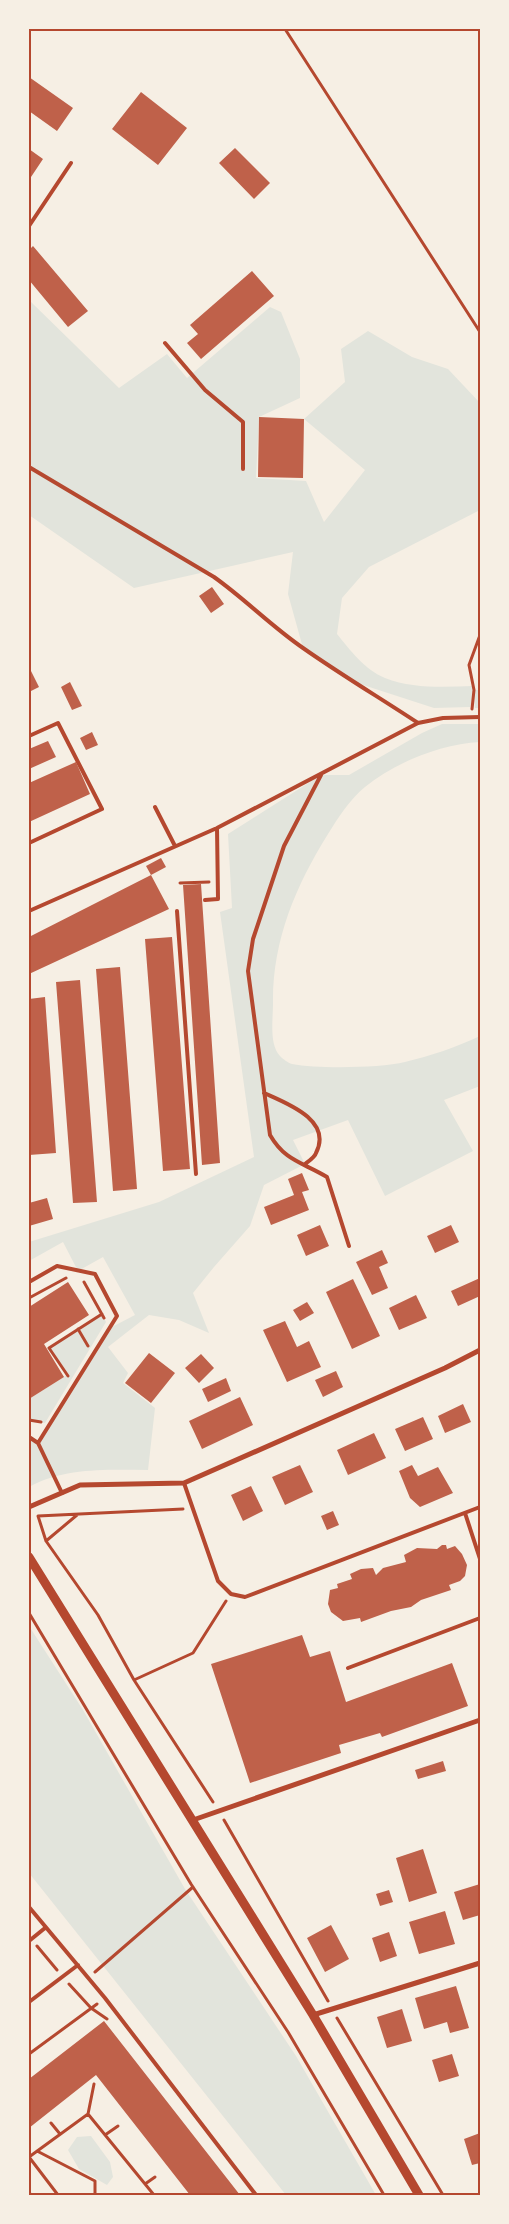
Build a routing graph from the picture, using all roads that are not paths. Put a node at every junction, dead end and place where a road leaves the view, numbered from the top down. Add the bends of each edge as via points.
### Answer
1 (71, 163) dead end
2 (29, 226) edge
3 (165, 343) dead end
4 (29, 467) edge
5 (243, 469) dead end
6 (480, 718) edge
7 (418, 723) junction
8 (29, 736) edge
9 (321, 775) junction
10 (155, 807) dead end
11 (216, 828) junction
12 (29, 843) edge
13 (175, 846) junction
14 (205, 900) dead end
15 (29, 911) edge
16 (176, 911) dead end
17 (264, 1093) junction
18 (305, 1164) junction
19 (196, 1174) dead end
20 (349, 1246) dead end
21 (29, 1282) edge
22 (480, 1350) edge
23 (29, 1438) edge
24 (38, 1443) junction
25 (184, 1483) junction
26 (62, 1493) junction
27 (29, 1507) edge
28 (480, 1507) edge
29 (465, 1513) junction
30 (29, 1558) edge
31 (480, 1559) edge
32 (480, 1618) edge
33 (348, 1668) dead end
34 (480, 1720) edge
35 (193, 1820) junction
36 (29, 1907) edge
37 (45, 1928) junction
38 (29, 1941) edge
39 (480, 1963) edge
40 (78, 1965) junction
41 (29, 2002) edge
42 (313, 2015) junction
43 (256, 2195) edge
44 (419, 2195) edge

1 - 2 lane
3 - 5 lane via 205,390 242,422
4 - 7 lane via 214,577 303,648
6 - 7 lane via 443,718
7 - 9 lane
8 - 12 lane via 58,723 102,809
9 - 11 lane
9 - 17 lane via 284,846 253,939 248,971
10 - 13 lane
11 - 13 lane
11 - 14 lane via 218,899
13 - 15 lane
16 - 19 lane
17 - 18 lane via 270,1135 288,1158
17 - 18 lane via 311,1118 320,1137 316,1154
18 - 20 lane via 327,1177
21 - 24 lane via 57,1266 95,1274 117,1316
22 - 25 street
23 - 24 lane
24 - 26 lane
25 - 26 street via 80,1485
25 - 29 lane via 218,1581 231,1594 245,1597
26 - 27 street
28 - 29 lane
29 - 31 lane
30 - 35 street
32 - 33 lane
34 - 35 street
35 - 42 street
36 - 37 lane
37 - 38 lane
37 - 40 lane
39 - 42 street
40 - 41 lane
40 - 43 lane
42 - 44 street

